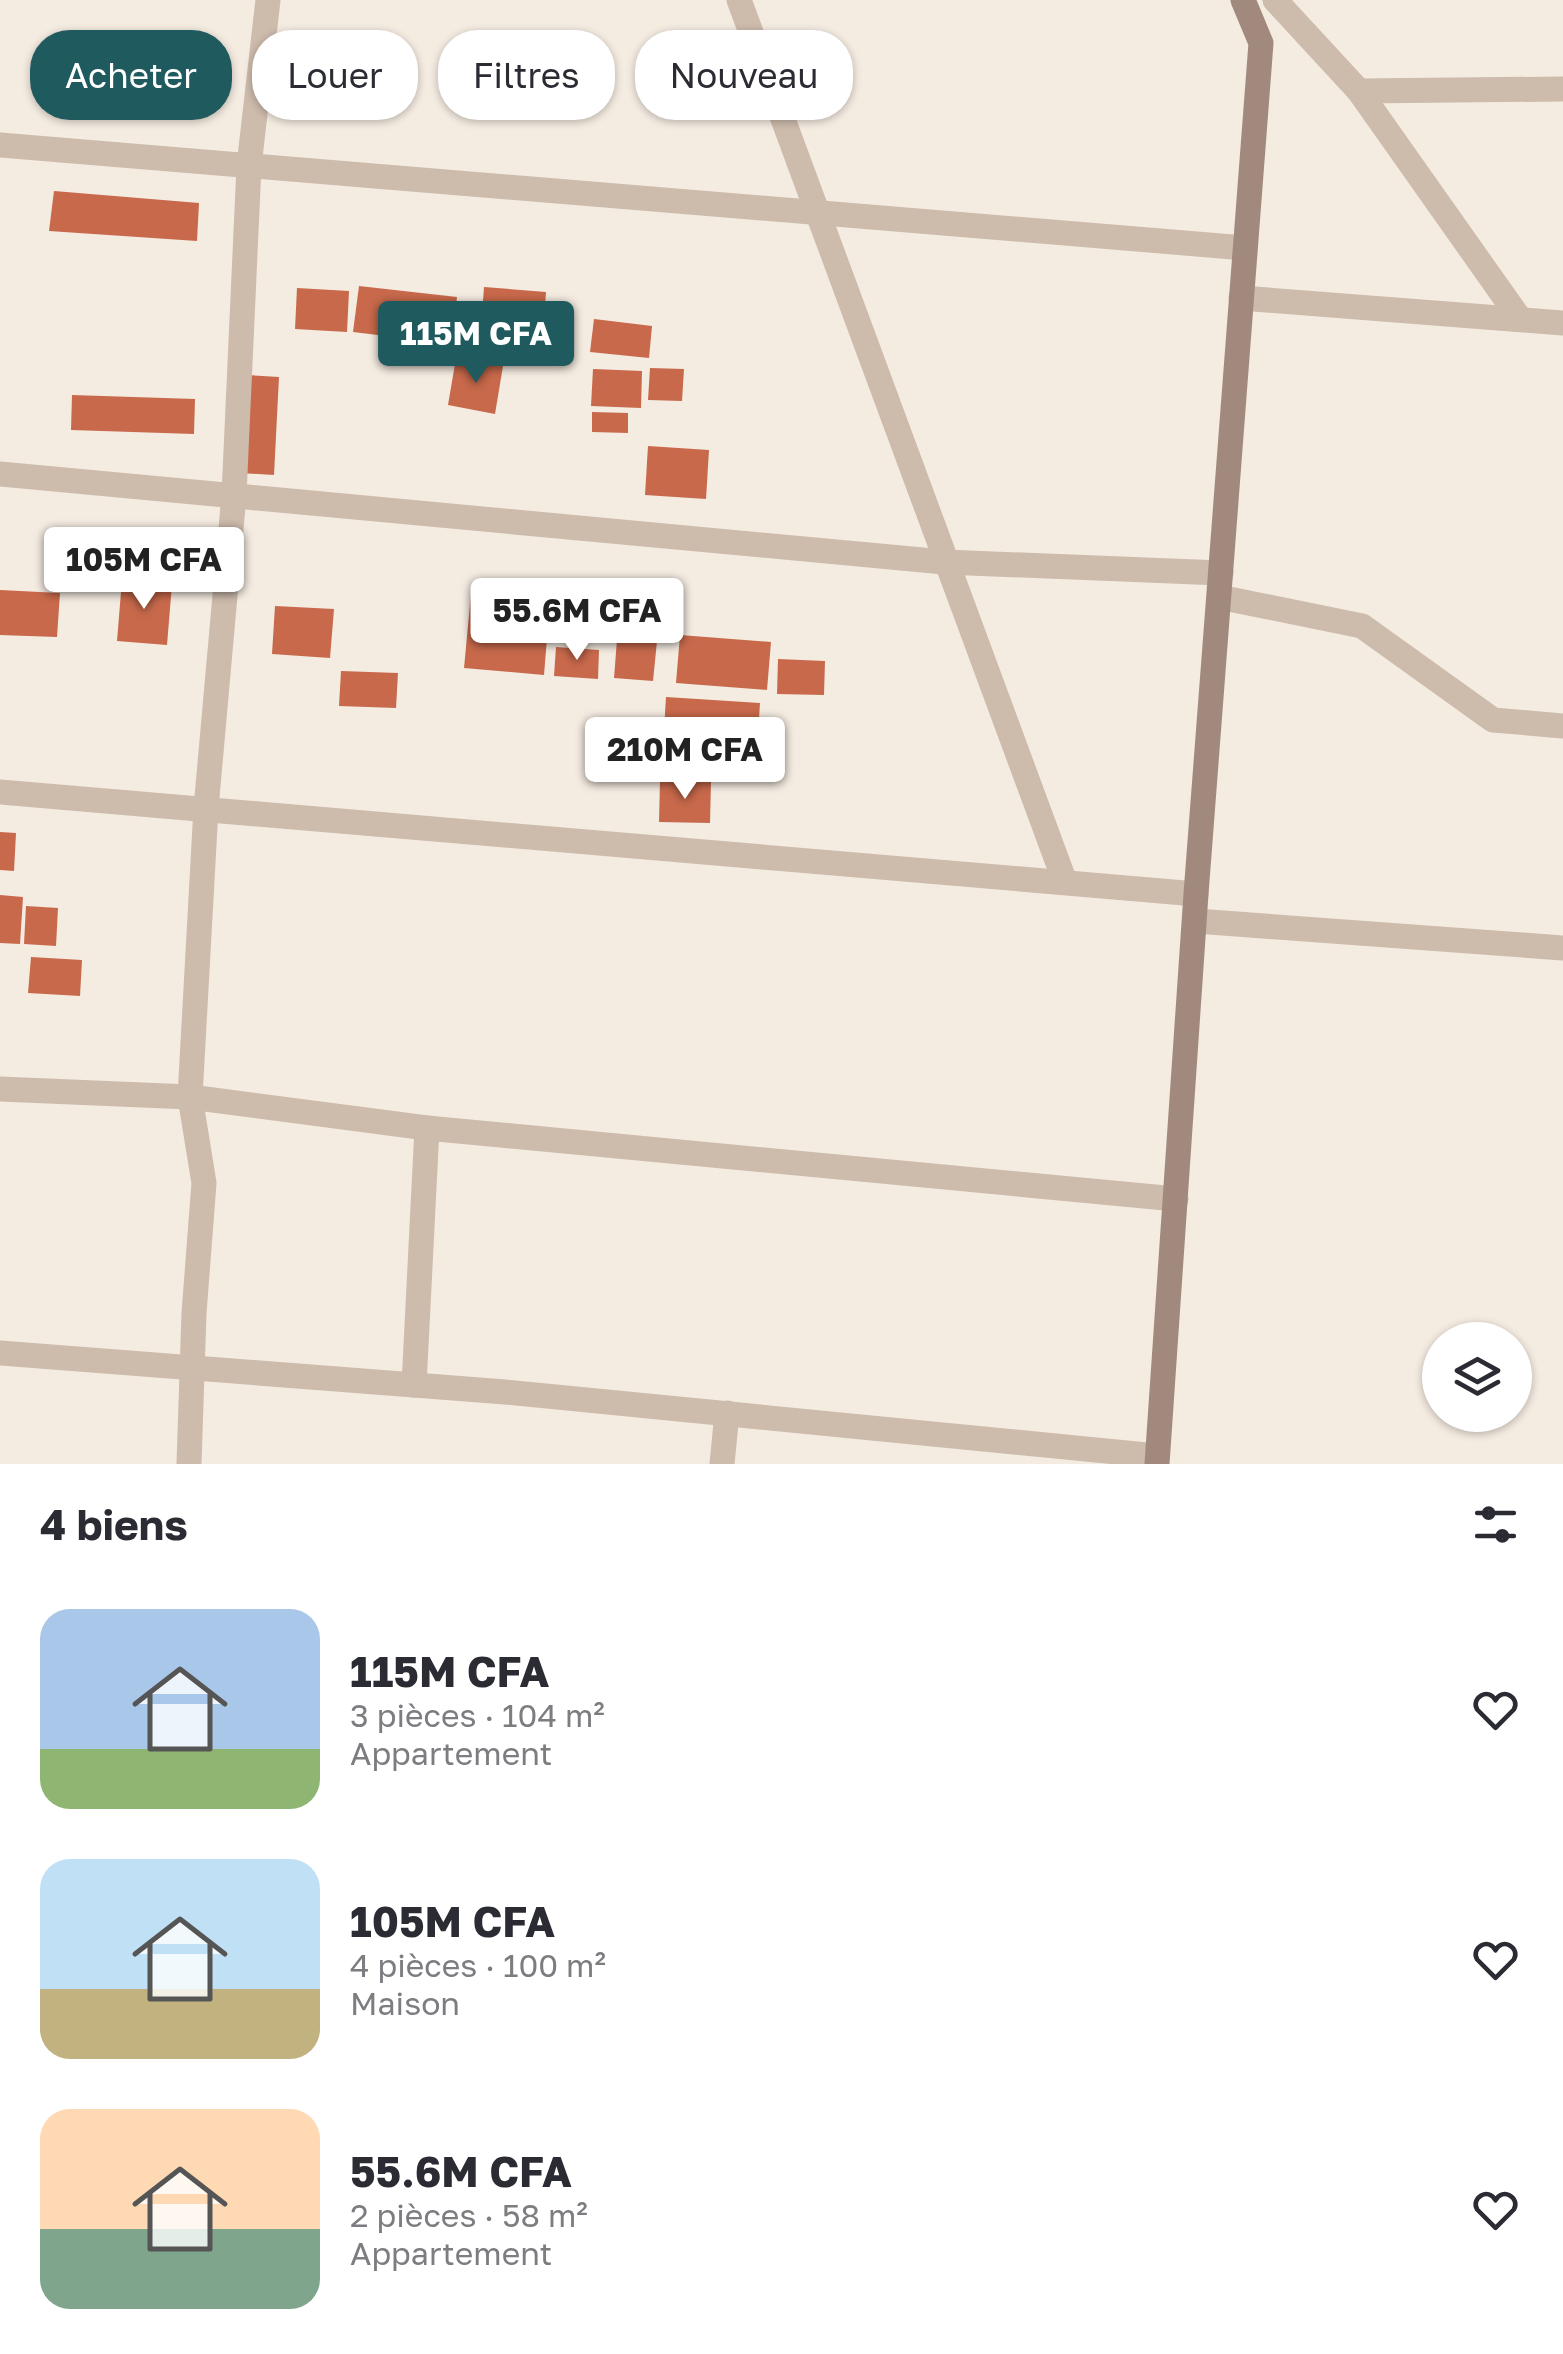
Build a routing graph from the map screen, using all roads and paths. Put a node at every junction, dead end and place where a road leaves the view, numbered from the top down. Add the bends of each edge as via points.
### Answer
1 (268, 0) edge
2 (739, 0) edge
3 (1243, 0) edge
4 (1274, 0) edge
5 (1563, 89) edge
6 (1359, 91) junction
7 (0, 144) edge
8 (249, 166) junction
9 (819, 213) junction
10 (1244, 248) junction
11 (1241, 298) junction
12 (1520, 319) junction
13 (1563, 323) edge
14 (0, 474) edge
15 (234, 495) junction
16 (944, 562) junction
17 (1220, 585) junction
18 (1563, 726) edge
19 (0, 792) edge
20 (206, 808) junction
21 (1065, 882) junction
22 (1196, 894) junction
23 (1196, 921) junction
24 (1563, 948) edge
25 (0, 1089) edge
26 (190, 1097) junction
27 (427, 1128) junction
28 (1176, 1199) junction
29 (0, 1353) edge
30 (194, 1370) junction
31 (414, 1385) junction
32 (727, 1413) junction
33 (1157, 1460) edge
34 (189, 1464) edge
35 (722, 1464) edge

1 - 8 street
2 - 9 street
3 - 10 street via 1261,43
4 - 6 street
5 - 6 street
6 - 12 street
7 - 8 street
8 - 9 street
8 - 15 street
9 - 10 street
9 - 16 street
10 - 11 street
11 - 12 street
11 - 17 street
12 - 13 street
14 - 15 street
15 - 16 street
15 - 20 street
16 - 17 street
16 - 21 street
17 - 18 street via 1362,626 1493,720
17 - 22 street
19 - 20 street
20 - 21 street
20 - 26 street
21 - 22 street
22 - 23 street
23 - 24 street
23 - 28 street
25 - 26 street
26 - 27 street
26 - 30 street via 204,1183
27 - 28 street
27 - 31 street
28 - 33 street
29 - 30 street
30 - 31 street
30 - 34 street
31 - 32 street
32 - 33 street
32 - 35 street

